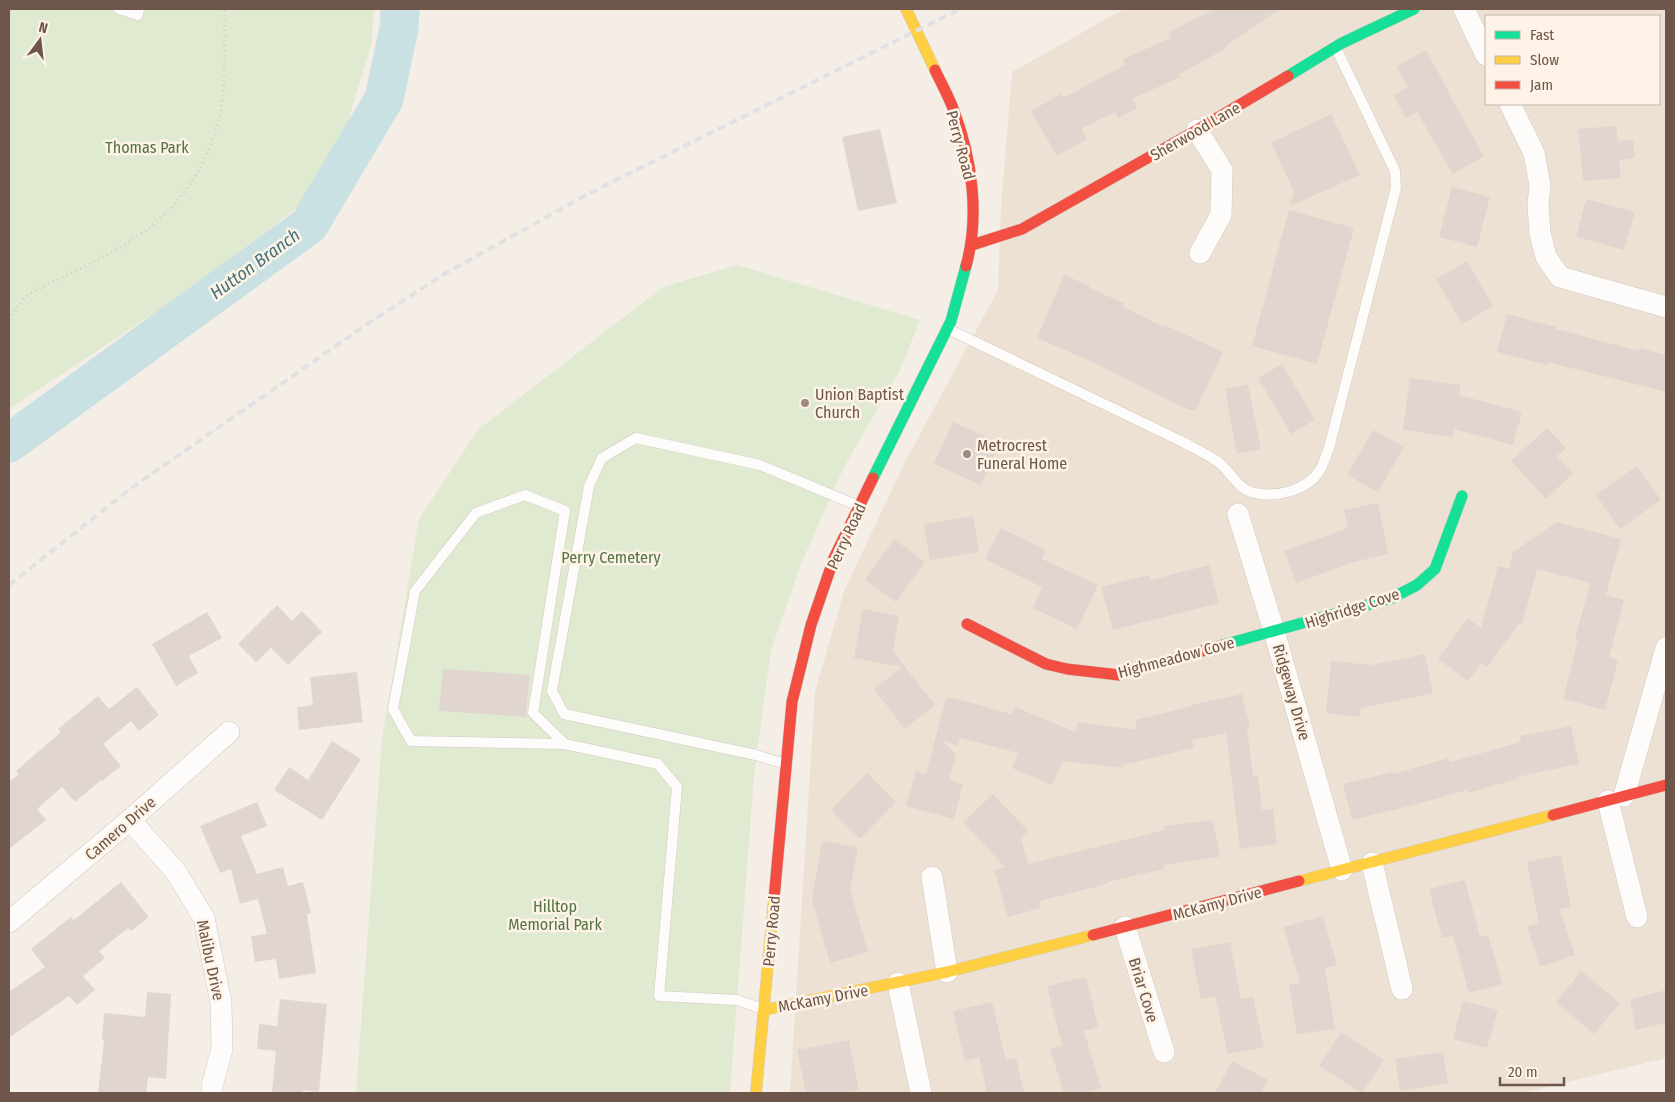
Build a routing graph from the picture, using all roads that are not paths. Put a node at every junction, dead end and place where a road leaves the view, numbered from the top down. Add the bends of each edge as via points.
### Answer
1 (119, 9) edge
2 (139, 9) edge
3 (906, 9) edge
4 (1414, 9) edge
5 (1464, 9) edge
6 (1336, 47) junction
7 (1485, 53) edge
8 (1510, 105) edge
9 (1197, 130) junction
10 (972, 245) junction
11 (1200, 253) dead end
12 (1666, 308) edge
13 (947, 329) junction
14 (1462, 496) dead end
15 (860, 507) junction
16 (1238, 514) dead end
17 (967, 624) dead end
18 (1274, 631) junction
19 (1666, 648) edge
20 (229, 732) dead end
21 (565, 744) junction
22 (787, 765) junction
23 (1666, 785) edge
24 (1616, 799) junction
25 (130, 820) junction
26 (1372, 863) junction
27 (1342, 870) junction
28 (932, 877) dead end
29 (1636, 917) dead end
30 (9, 922) edge
31 (1125, 927) junction
32 (947, 972) junction
33 (898, 983) junction
34 (1402, 990) dead end
35 (764, 1010) junction
36 (1164, 1052) dead end
37 (212, 1093) edge
38 (756, 1093) edge
39 (921, 1093) edge

1 - 2 lane via 138,15
3 - 10 street, Perry Road via 954,111 963,141 973,189
4 - 6 street, Sherwood Lane
5 - 7 street
6 - 9 street, Sherwood Lane
6 - 13 lane via 1395,171 1396,188 1329,448 1320,470 1306,485 1285,492 1264,494 1250,491 1218,462 1183,442
8 - 12 street via 1534,153 1540,185 1540,233 1546,257 1560,277
9 - 10 street, Sherwood Lane via 1022,229
9 - 11 street via 1222,170 1221,215
10 - 13 street, Perry Road
13 - 15 street, Perry Road
14 - 18 street, Highridge Cove via 1435,569 1417,585 1392,598
15 - 22 street, Perry Road via 834,558 811,625 792,702
15 - 22 lane via 760,465 636,438 602,458 589,486 552,691 564,714 756,755
16 - 18 street, Ridgeway Drive
17 - 18 street, Highmeadow Cove via 1046,664 1119,675
18 - 27 street, Ridgeway Drive
19 - 24 street
20 - 25 street, Camero Drive
21 - 21 lane via 411,741 394,709 415,591 476,513 525,495 565,511 532,713
21 - 35 lane via 658,764 677,788 659,996 737,1000
22 - 35 street, Perry Road
23 - 24 street, McKamy Drive
24 - 26 street, McKamy Drive
24 - 29 street
25 - 30 street, Camero Drive
25 - 37 street, Malibu Drive via 176,872 204,918 221,1003 222,1049
26 - 27 street, McKamy Drive
26 - 34 street
27 - 31 street, McKamy Drive
28 - 32 street
31 - 32 street, McKamy Drive
31 - 36 street, Briar Cove
32 - 33 street, McKamy Drive
33 - 35 street, McKamy Drive
33 - 39 street
35 - 38 street, Perry Road

